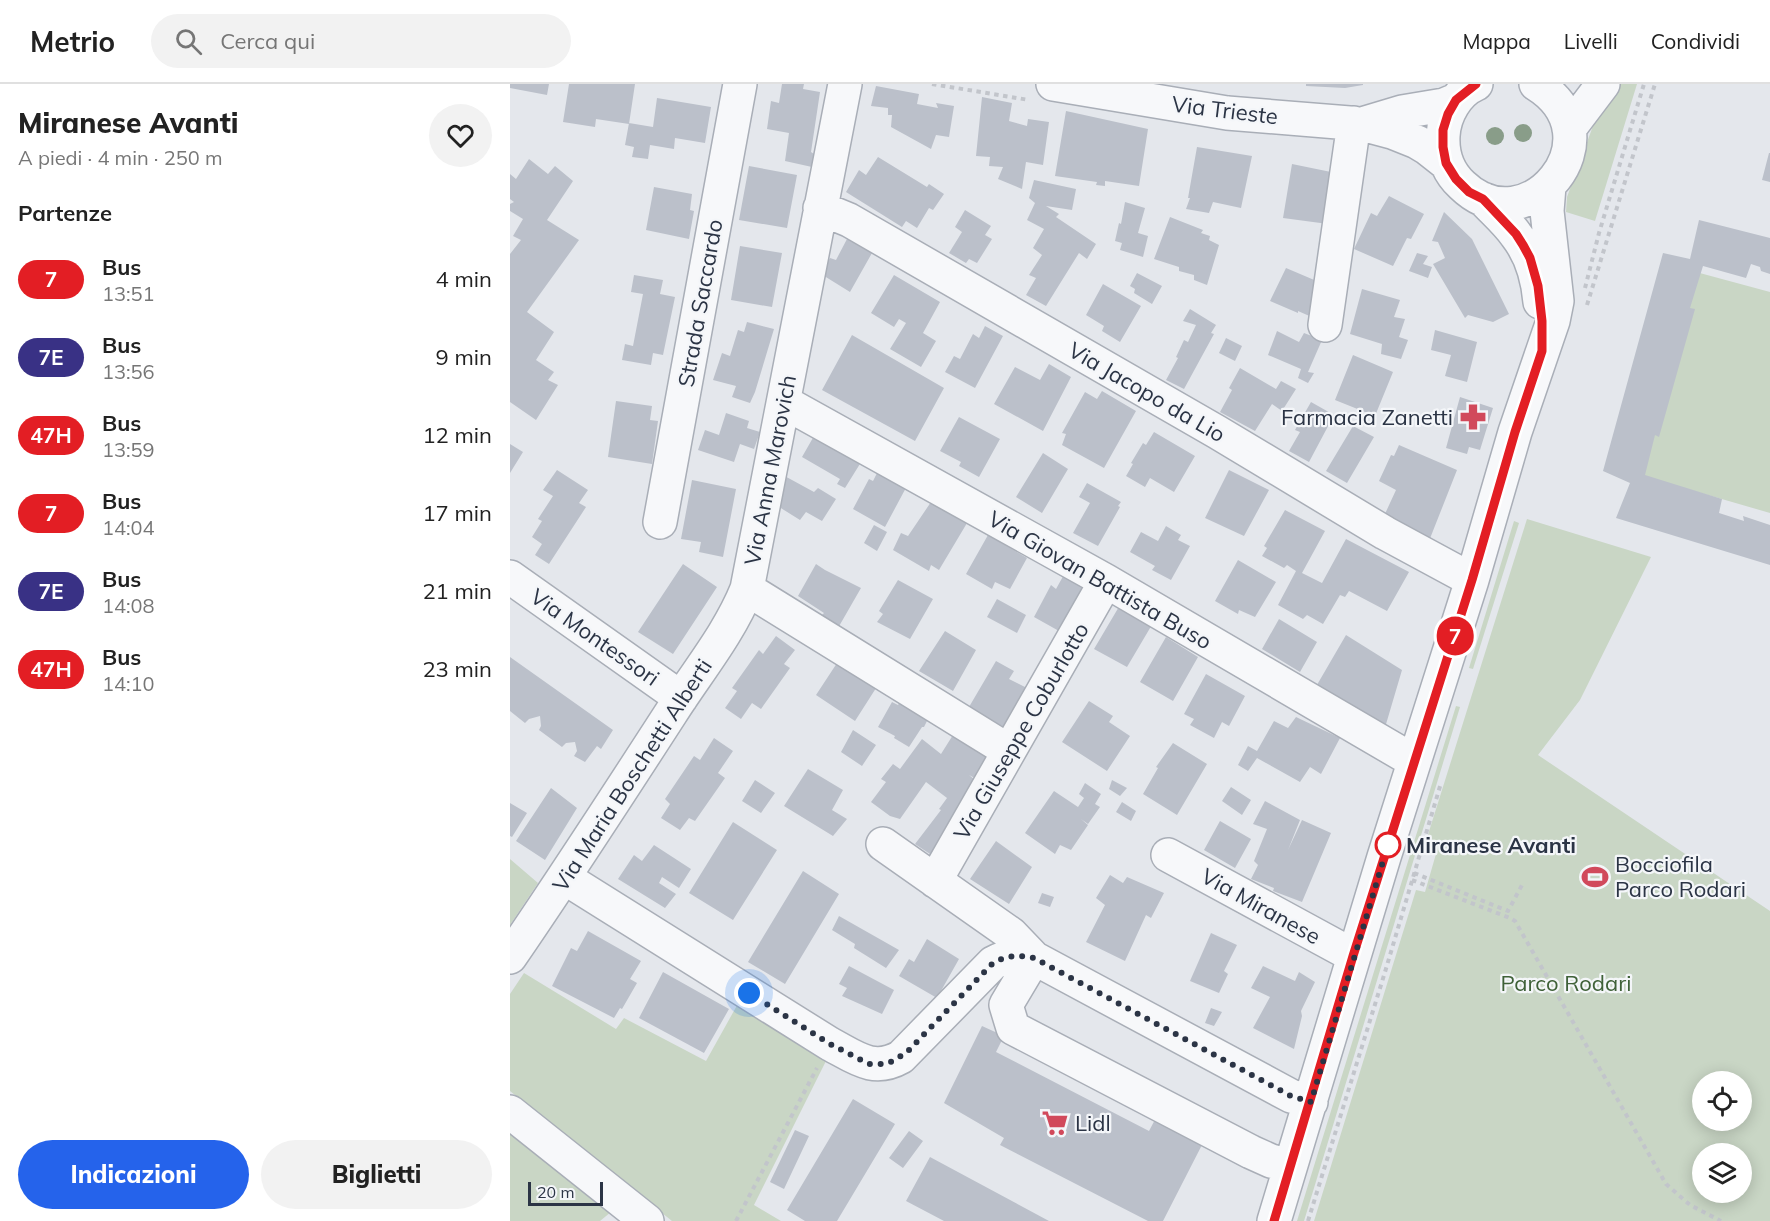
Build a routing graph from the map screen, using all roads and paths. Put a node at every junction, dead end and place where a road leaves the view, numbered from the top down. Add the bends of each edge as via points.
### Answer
1 (740, 84) edge
2 (845, 84) edge
3 (1053, 84) edge
4 (1536, 84) edge
5 (1603, 84) edge
6 (1644, 84) edge
7 (1655, 84) edge
8 (1466, 92) edge
9 (1358, 124) junction
10 (1569, 129) junction
11 (1446, 163) junction
12 (1549, 186) junction
13 (1483, 199) junction
14 (820, 208) junction
15 (1586, 286) dead end
16 (1586, 307) dead end
17 (1325, 326) dead end
18 (1542, 351) junction
19 (784, 404) junction
20 (660, 522) dead end
21 (510, 577) edge
22 (1472, 580) junction
23 (1106, 581) junction
24 (747, 589) junction
25 (681, 698) junction
26 (1009, 751) junction
27 (1414, 762) junction
28 (1442, 779) dead end
29 (883, 843) dead end
30 (1168, 855) dead end
31 (1414, 873) junction
32 (565, 878) junction
33 (1412, 880) junction
34 (935, 881) junction
35 (1522, 885) dead end
36 (1353, 956) junction
37 (510, 957) edge
38 (1034, 958) junction
39 (830, 1044) junction
40 (1311, 1102) junction
41 (510, 1112) edge
42 (1290, 1166) junction
43 (647, 1221) edge
44 (736, 1221) edge
45 (1274, 1221) edge
46 (1308, 1221) edge
47 (1721, 1221) edge

1 - 20 street, Strada Saccardo
2 - 14 street, Via Anna Marovich
3 - 9 street, Via Trieste via 1227,113
4 - 10 street via 1549,92 1562,109
5 - 10 street
6 - 15 path
7 - 16 path
8 - 9 street, Via Trieste via 1444,105
8 - 11 street via 1448,114 1443,130
9 - 11 street, Via Trieste via 1417,142
9 - 17 street
10 - 12 street via 1569,151 1562,171
11 - 13 street via 1469,192
12 - 13 street via 1518,203
12 - 18 street via 1557,301
13 - 18 street via 1516,234 1530,258 1540,296
14 - 19 street, Via Anna Marovich
14 - 22 street, Via Jacopo da Lio via 849,220
18 - 22 street
19 - 23 street, Via Giovan Battista Buso
19 - 24 street, Via Anna Marovich
21 - 25 street, Via Montessori
22 - 27 street
23 - 26 street, Via Giuseppe Coburlotto
23 - 27 street, Via Giovan Battista Buso
24 - 25 street, Via Maria Boschetti Alberti via 738,613
24 - 26 street, Via Anna Marovich
25 - 32 street, Via Maria Boschetti Alberti
26 - 34 street, Via Giuseppe Coburlotto
27 - 36 street
28 - 31 path
29 - 34 street
30 - 36 street, Via Miranese
31 - 33 path
31 - 35 path via 1508,911
32 - 37 street, Via Maria Boschetti Alberti
32 - 39 street
33 - 46 path
33 - 47 path via 1515,921 1666,1184 1690,1205
34 - 38 street via 1011,934
36 - 40 street
38 - 39 street via 1020,955 993,963 907,1052 893,1061 869,1064
38 - 40 street via 1291,1096
38 - 42 street via 1006,1005 1013,1028 1251,1152
39 - 44 path
40 - 42 street
41 - 43 street
42 - 45 street

